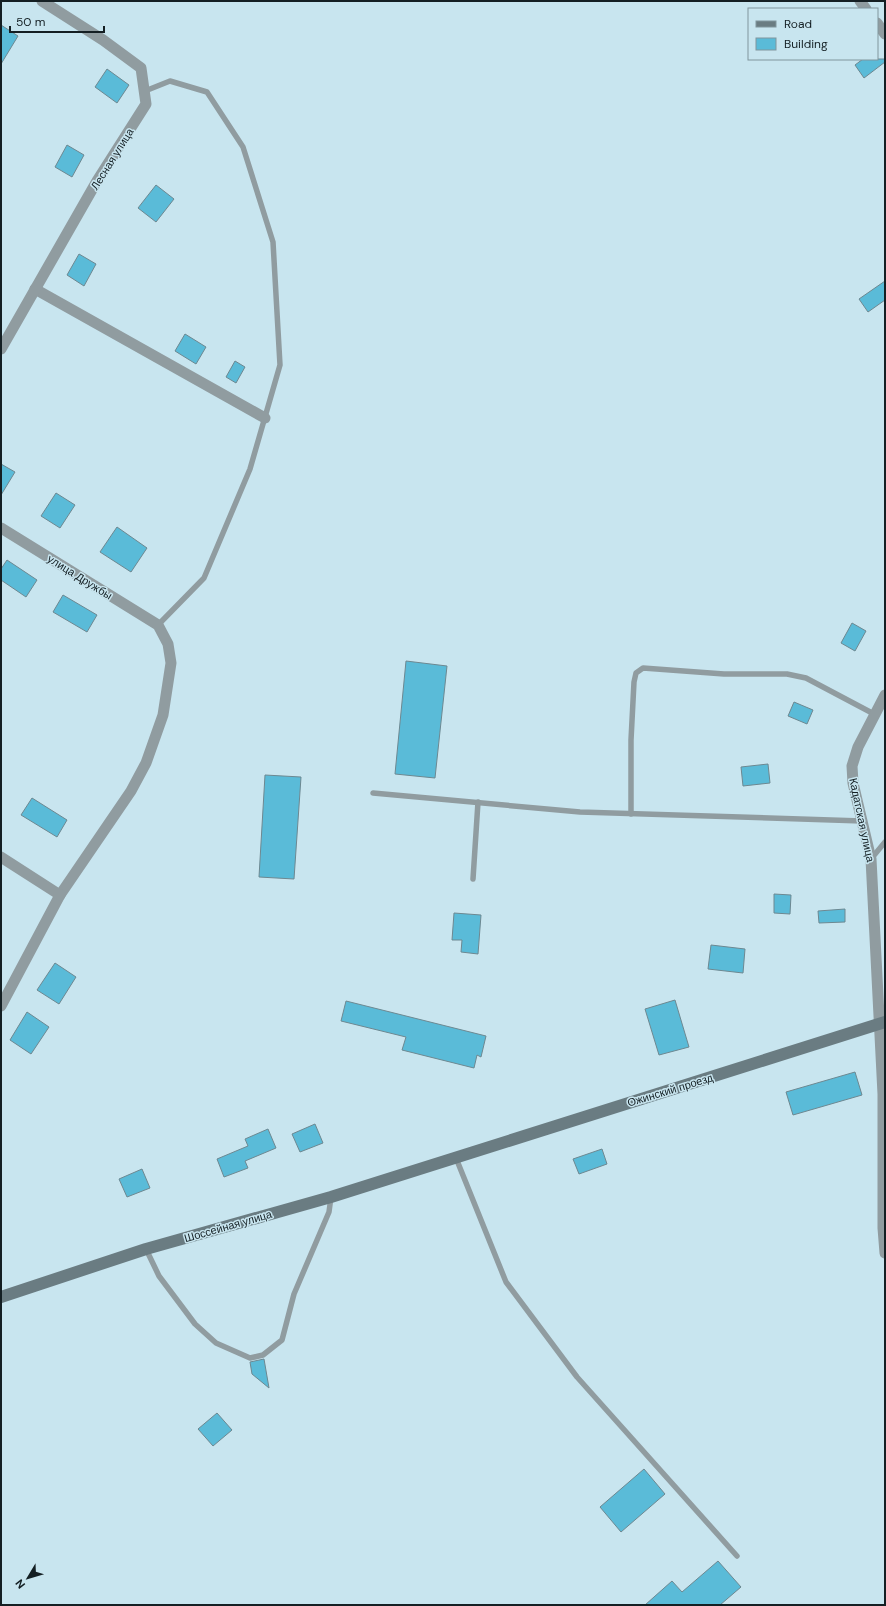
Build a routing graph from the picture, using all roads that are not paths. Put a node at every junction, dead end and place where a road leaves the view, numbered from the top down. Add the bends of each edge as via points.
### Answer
1 (42, 1) edge
2 (878, 24) edge
3 (885, 34) edge
4 (145, 91) junction
5 (36, 289) junction
6 (1, 350) edge
7 (265, 418) junction
8 (1, 528) edge
9 (158, 625) junction
10 (885, 695) edge
11 (874, 714) junction
12 (373, 793) dead end
13 (478, 802) junction
14 (631, 814) junction
15 (862, 821) junction
16 (885, 842) edge
17 (1, 857) edge
18 (871, 859) junction
19 (473, 879) dead end
20 (60, 895) junction
21 (1, 1006) edge
22 (882, 1023) edge
23 (456, 1157) junction
24 (331, 1197) junction
25 (146, 1249) junction
26 (885, 1253) edge
27 (1, 1297) edge
28 (737, 1556) dead end

1 - 4 street, Лесная улица via 141,68
2 - 3 street
4 - 5 street, Лесная улица via 146,104 97,181
4 - 7 lane via 170,81 207,92 243,147 273,242 280,365
5 - 6 street, Лесная улица
5 - 7 street
7 - 9 lane via 250,469 204,578
8 - 9 street, улица Дружбы
9 - 20 street via 168,644 171,663 161,722 146,763 131,792
10 - 11 street, Кадатская улица
11 - 14 lane via 806,678 787,674 724,674 643,668 636,673 634,682
11 - 15 street, Кадатская улица via 852,766 853,783
12 - 13 lane
13 - 14 lane
13 - 19 lane
14 - 15 lane
15 - 18 street, Кадатская улица
16 - 18 lane
17 - 20 street
18 - 22 street, Кадатская улица
20 - 21 street
22 - 23 main road, Ожинский проезд
22 - 26 street, Кадатская улица
23 - 24 main road, Шоссейная улица
23 - 28 lane via 506,1282 577,1378
24 - 25 main road, Шоссейная улица
24 - 25 lane via 329,1212 294,1294 282,1340 263,1355 250,1358 216,1343 195,1324 159,1276
25 - 27 main road, Шоссейная улица

